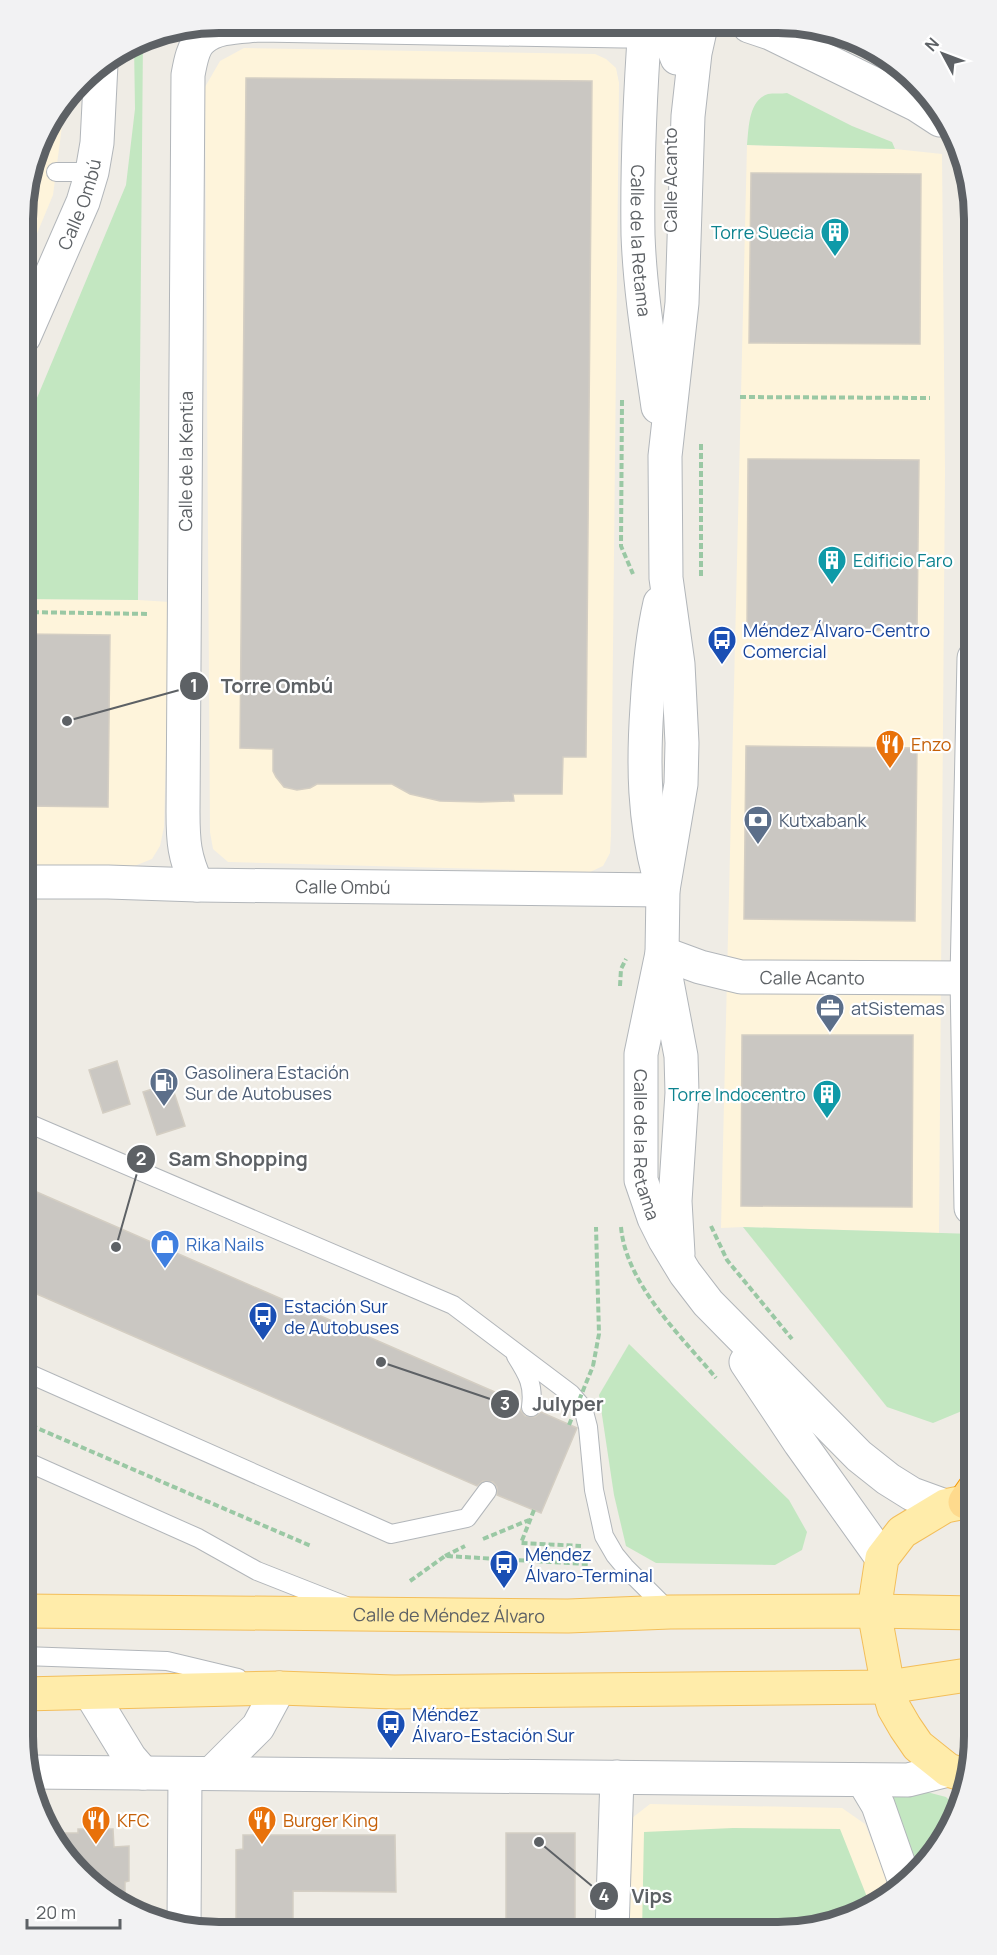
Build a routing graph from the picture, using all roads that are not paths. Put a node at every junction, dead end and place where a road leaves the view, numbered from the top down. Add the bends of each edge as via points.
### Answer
1 (213, 33) edge
2 (645, 33) edge
3 (659, 33) edge
4 (680, 33) edge
5 (699, 33) edge
6 (770, 33) edge
7 (677, 58) junction
8 (100, 76) edge
9 (932, 115) edge
10 (56, 172) dead end
11 (92, 172) junction
12 (33, 317) edge
13 (678, 334) junction
14 (665, 456) junction
15 (33, 882) edge
16 (197, 885) junction
17 (663, 890) junction
18 (662, 953) junction
19 (964, 978) edge
20 (33, 1125) edge
21 (708, 1303) junction
22 (508, 1345) junction
23 (33, 1375) edge
24 (531, 1407) dead end
25 (33, 1469) edge
26 (487, 1491) dead end
27 (964, 1500) edge
28 (964, 1501) edge
29 (882, 1558) junction
30 (33, 1611) edge
31 (874, 1611) junction
32 (670, 1612) junction
33 (964, 1613) edge
34 (370, 1616) junction
35 (33, 1656) edge
36 (964, 1676) edge
37 (279, 1688) junction
38 (888, 1688) junction
39 (33, 1694) edge
40 (91, 1694) junction
41 (37, 1772) edge
42 (143, 1773) junction
43 (958, 1773) edge
44 (198, 1774) junction
45 (617, 1777) junction
46 (863, 1780) junction
47 (903, 1873) edge
48 (185, 1918) edge
49 (612, 1922) edge

1 - 16 street, Calle de la Kentia via 201,39 188,75 183,838 187,863
2 - 14 street, Calle de la Retama via 638,235
3 - 7 street via 672,45
4 - 7 street, Calle Acanto
5 - 13 street, Calle de la Retama via 688,116
6 - 9 street
7 - 13 street, Calle Acanto via 670,115 669,278
8 - 11 street, Calle Ombú
10 - 11 lane
11 - 12 street, Calle Ombú via 79,212
13 - 14 street, Calle de la Retama
14 - 17 street, Calle de la Retama via 666,578 649,665 643,768 650,843
15 - 16 street, Calle Ombú
16 - 17 street, Calle Ombú
17 - 18 street, Calle de la Retama
18 - 19 street, Calle Acanto via 741,977
18 - 21 street, Calle de la Retama via 681,1056 675,1201 678,1259
20 - 22 lane via 453,1305
21 - 27 street, Calle de la Retama via 859,1456 888,1479 912,1494
21 - 29 street, Calle de la Retama
22 - 24 lane via 526,1370 533,1392
22 - 32 lane via 571,1394 583,1408 604,1536 625,1567
23 - 26 lane via 391,1534 467,1518
25 - 34 lane via 198,1539 257,1571
28 - 29 main road via 902,1532
29 - 31 main road
30 - 34 main road, Calle de Méndez Álvaro
31 - 32 main road, Calle de Méndez Álvaro
31 - 33 main road, Calle de Méndez Álvaro
31 - 38 main road
32 - 34 main road, Calle de Méndez Álvaro
35 - 37 lane via 167,1661
36 - 38 main road
37 - 38 main road via 394,1692
37 - 40 main road
37 - 44 street via 258,1727
38 - 43 main road via 894,1708 918,1746
39 - 40 main road
40 - 42 street
41 - 42 street
42 - 44 street
43 - 46 street via 908,1780
44 - 45 street
44 - 48 street
45 - 46 street
45 - 49 street
46 - 47 street via 878,1805

